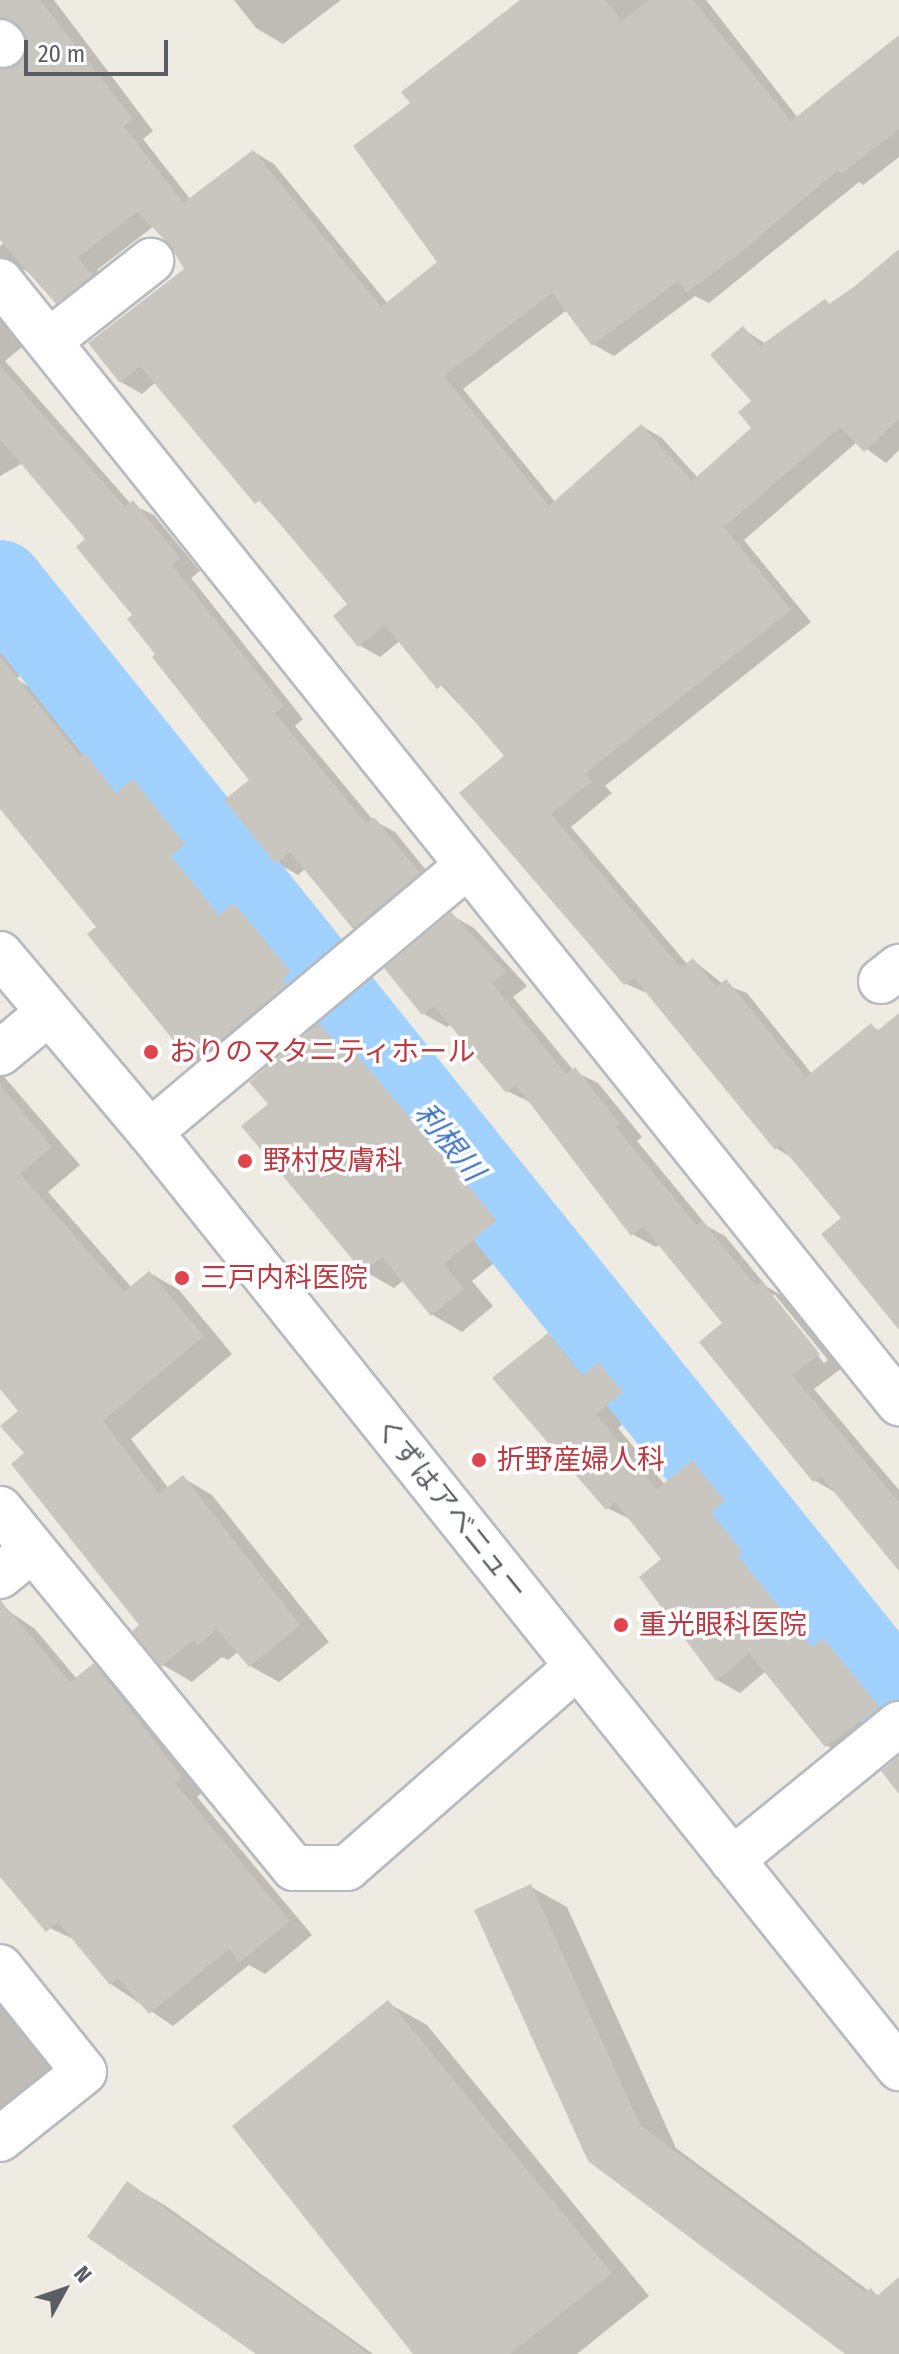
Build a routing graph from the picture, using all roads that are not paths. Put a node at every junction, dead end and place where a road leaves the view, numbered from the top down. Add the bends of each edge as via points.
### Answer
1 (151, 261) dead end
2 (0, 281) edge
3 (49, 341) junction
4 (468, 865) junction
5 (0, 954) edge
6 (47, 1014) junction
7 (0, 1053) edge
8 (150, 1132) junction
9 (899, 1403) edge
10 (0, 1509) edge
11 (16, 1563) edge
12 (577, 1667) junction
13 (899, 1724) edge
14 (732, 1860) junction
15 (0, 1967) edge
16 (899, 2068) edge
17 (0, 2139) edge

1 - 3 street
2 - 3 street
3 - 4 street
4 - 8 street
4 - 9 street
5 - 6 street, くずはアベニュー
6 - 7 street
6 - 8 street, くずはアベニュー
8 - 12 street, くずはアベニュー
10 - 11 street
11 - 12 street via 294,1868 347,1868
12 - 14 street, くずはアベニュー
13 - 14 street
14 - 16 street, くずはアベニュー
15 - 17 street via 84,2072

